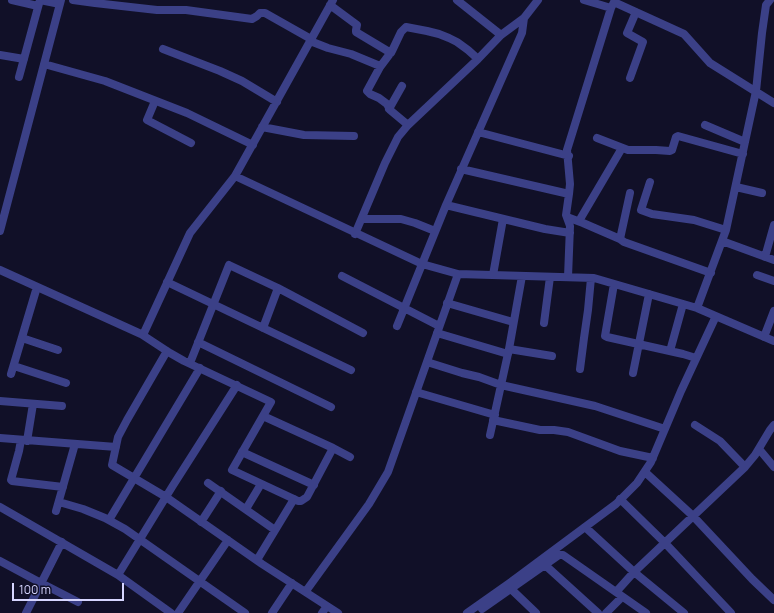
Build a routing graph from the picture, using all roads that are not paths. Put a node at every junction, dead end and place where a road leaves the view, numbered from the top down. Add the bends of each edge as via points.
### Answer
1 (12, 0) edge
2 (73, 0) edge
3 (457, 0) edge
4 (538, 0) edge
5 (584, 0) edge
6 (770, 0) edge
7 (40, 2) edge
8 (61, 2) edge
9 (331, 3) edge
10 (613, 3) edge
11 (636, 12) junction
12 (524, 18) junction
13 (501, 35) junction
14 (311, 40) junction
15 (163, 49) dead end
16 (390, 53) junction
17 (0, 55) edge
18 (24, 59) junction
19 (478, 59) junction
20 (44, 64) junction
21 (380, 66) junction
22 (19, 77) dead end
23 (630, 78) dead end
24 (402, 86) dead end
25 (756, 91) junction
26 (155, 101) junction
27 (276, 102) junction
28 (774, 102) edge
29 (389, 109) junction
30 (408, 125) junction
31 (705, 125) dead end
32 (262, 127) junction
33 (478, 132) junction
34 (354, 136) dead end
35 (597, 138) dead end
36 (745, 142) junction
37 (191, 143) dead end
38 (253, 145) junction
39 (622, 148) junction
40 (742, 154) junction
41 (568, 156) junction
42 (462, 169) junction
43 (235, 176) junction
44 (650, 182) dead end
45 (736, 187) junction
46 (630, 193) dead end
47 (762, 193) dead end
48 (569, 194) junction
49 (446, 205) junction
50 (567, 217) junction
51 (362, 219) junction
52 (503, 219) junction
53 (579, 221) junction
54 (774, 225) edge
55 (726, 230) junction
56 (0, 231) edge
57 (435, 231) junction
58 (570, 233) junction
59 (356, 234) junction
60 (620, 239) junction
61 (722, 241) junction
62 (765, 257) junction
63 (774, 260) edge
64 (422, 264) junction
65 (0, 270) edge
66 (711, 273) junction
67 (458, 274) junction
68 (493, 275) junction
69 (757, 275) dead end
70 (342, 276) dead end
71 (522, 276) junction
72 (550, 277) junction
73 (568, 277) junction
74 (591, 278) junction
75 (774, 281) edge
76 (167, 282) junction
77 (614, 284) junction
78 (37, 287) junction
79 (278, 288) junction
80 (648, 294) junction
81 (448, 303) junction
82 (213, 304) junction
83 (683, 304) junction
84 (405, 308) junction
85 (697, 308) junction
86 (774, 311) edge
87 (716, 316) junction
88 (514, 322) junction
89 (544, 323) dead end
90 (397, 326) dead end
91 (262, 328) junction
92 (438, 330) junction
93 (363, 333) dead end
94 (143, 335) junction
95 (764, 337) junction
96 (22, 338) junction
97 (774, 341) edge
98 (198, 342) junction
99 (639, 344) junction
100 (58, 350) dead end
101 (167, 351) junction
102 (508, 351) junction
103 (670, 351) junction
104 (552, 356) dead end
105 (696, 358) junction
106 (427, 362) junction
107 (190, 363) junction
108 (200, 368) junction
109 (580, 369) dead end
110 (351, 370) dead end
111 (634, 373) dead end
112 (66, 383) dead end
113 (237, 385) junction
114 (501, 385) junction
115 (416, 392) junction
116 (0, 402) edge
117 (33, 404) junction
118 (62, 406) dead end
119 (331, 407) dead end
120 (263, 416) junction
121 (494, 417) junction
122 (695, 425) dead end
123 (774, 425) edge
124 (665, 429) junction
125 (490, 435) dead end
126 (0, 438) edge
127 (24, 440) junction
128 (75, 444) junction
129 (116, 447) junction
130 (333, 448) junction
131 (760, 449) junction
132 (242, 452) junction
133 (350, 457) dead end
134 (653, 458) junction
135 (745, 467) junction
136 (774, 467) edge
137 (645, 472) junction
138 (134, 478) junction
139 (208, 482) dead end
140 (261, 484) junction
141 (314, 484) junction
142 (63, 486) junction
143 (221, 491) junction
144 (166, 497) junction
145 (620, 499) junction
146 (294, 500) junction
147 (59, 502) junction
148 (0, 506) edge
149 (246, 509) junction
150 (56, 511) dead end
151 (693, 516) junction
152 (109, 520) junction
153 (201, 522) junction
154 (585, 527) junction
155 (275, 530) junction
156 (140, 540) junction
157 (228, 540) junction
158 (62, 542) junction
159 (665, 543) junction
160 (257, 560) junction
161 (0, 561) edge
162 (545, 565) junction
163 (634, 572) junction
164 (118, 575) junction
165 (200, 582) junction
166 (41, 583) junction
167 (292, 583) junction
168 (511, 589) junction
169 (306, 591) dead end
170 (619, 594) junction
171 (774, 600) edge
172 (78, 602) dead end
173 (327, 606) junction
174 (26, 613) edge
175 (171, 613) edge
176 (178, 613) edge
177 (245, 613) edge
178 (272, 613) edge
179 (322, 613) edge
180 (338, 613) edge
181 (467, 613) edge
182 (476, 613) edge
183 (536, 613) edge
184 (598, 613) edge
185 (606, 613) edge
186 (646, 613) edge
187 (684, 613) edge
188 (731, 613) edge

1 - 7 street
2 - 14 street via 157,10 199,11 252,19 260,13 265,13
3 - 13 street
4 - 12 street
5 - 10 street
6 - 25 street via 766,5
7 - 8 street
7 - 18 street
8 - 20 street
9 - 14 street
9 - 16 street via 357,25 356,32
10 - 11 street
10 - 41 street via 567,150
11 - 23 street via 627,33 643,42
11 - 25 street via 684,34 710,63
12 - 13 street
12 - 33 street via 522,33
13 - 19 street
14 - 21 street
14 - 27 street
15 - 27 street via 242,81
16 - 19 street via 406,27 449,38
16 - 21 street
17 - 18 street
18 - 22 street
19 - 30 street
20 - 26 street via 105,81
20 - 56 street
21 - 29 street via 367,91 387,104
24 - 29 street
25 - 28 street
25 - 36 street
26 - 37 street via 147,120
26 - 38 street via 187,113
27 - 32 street
29 - 30 street
30 - 51 street via 398,137
31 - 36 street
32 - 34 street via 304,135
32 - 38 street
33 - 41 street
33 - 42 street
35 - 39 street
36 - 40 street
38 - 43 street
39 - 40 street via 670,152 678,136
39 - 53 street
40 - 45 street
41 - 48 street
42 - 48 street
42 - 49 street
43 - 59 street
43 - 76 street via 190,233
44 - 55 street via 641,210 694,220
45 - 47 street
45 - 55 street
46 - 60 street
48 - 50 street
49 - 52 street
49 - 57 street
50 - 53 street
50 - 58 street
51 - 57 street via 401,219
51 - 59 street
52 - 58 street
52 - 68 street
53 - 60 street
54 - 62 street
55 - 61 street
57 - 64 street
58 - 73 street
59 - 64 street
60 - 66 street
61 - 62 street
61 - 66 street
62 - 63 street
64 - 67 street
64 - 84 street
65 - 78 street
66 - 85 street
67 - 68 street
67 - 81 street
68 - 71 street
69 - 75 street
70 - 84 street
71 - 72 street
71 - 88 street
72 - 73 street
72 - 89 street
73 - 74 street
74 - 77 street
74 - 109 street
76 - 82 street
76 - 94 street
77 - 80 street
77 - 99 street via 605,336
78 - 94 street
78 - 96 street
79 - 82 street via 229,265
79 - 91 street
79 - 93 street
80 - 83 street
80 - 99 street
81 - 88 street
81 - 92 street
82 - 91 street
82 - 98 street
83 - 85 street
83 - 103 street
84 - 90 street
84 - 92 street
85 - 87 street
86 - 95 street
87 - 95 street
87 - 105 street
88 - 102 street
91 - 110 street
92 - 102 street
92 - 106 street
94 - 101 street
95 - 97 street
96 - 100 street
96 - 112 street via 12,370
98 - 107 street
98 - 119 street
99 - 103 street
99 - 111 street
101 - 107 street
101 - 129 street via 127,420
102 - 104 street
102 - 114 street
103 - 105 street
105 - 124 street
106 - 114 street
106 - 115 street
107 - 108 street
108 - 113 street
108 - 138 street
113 - 120 street via 271,402
113 - 144 street
114 - 121 street
114 - 124 street via 595,406
115 - 121 street
115 - 169 street via 388,472 369,504
116 - 117 street
117 - 118 street
117 - 127 street
120 - 130 street
120 - 132 street
121 - 125 street
121 - 134 street via 540,430 568,432 620,451
122 - 135 street via 720,441
123 - 131 street
124 - 134 street
126 - 127 street
127 - 128 street
127 - 142 street via 11,480
128 - 129 street
128 - 142 street
129 - 138 street via 112,465
130 - 133 street
130 - 141 street
131 - 135 street
131 - 136 street
132 - 140 street via 232,470
132 - 141 street
134 - 137 street
135 - 151 street
137 - 145 street
137 - 151 street
138 - 144 street
138 - 152 street
139 - 143 street
140 - 146 street
140 - 149 street
141 - 146 street via 307,497 301,501
142 - 147 street
143 - 149 street
143 - 153 street
144 - 153 street
144 - 156 street
145 - 154 street
145 - 159 street
146 - 155 street
147 - 150 street
147 - 152 street
148 - 158 street
149 - 155 street
151 - 159 street
151 - 171 street
152 - 156 street
153 - 157 street
154 - 163 street
154 - 181 street
155 - 160 street
156 - 164 street
156 - 165 street
157 - 160 street
157 - 165 street
158 - 164 street
158 - 166 street
159 - 163 street
159 - 188 street
160 - 167 street
161 - 166 street
162 - 168 street
162 - 170 street via 564,555
162 - 184 street
163 - 170 street
163 - 187 street
164 - 175 street
165 - 176 street
165 - 177 street
166 - 172 street
166 - 174 street
167 - 173 street
167 - 178 street
168 - 182 street
168 - 183 street
170 - 185 street
170 - 186 street
173 - 179 street
173 - 180 street

